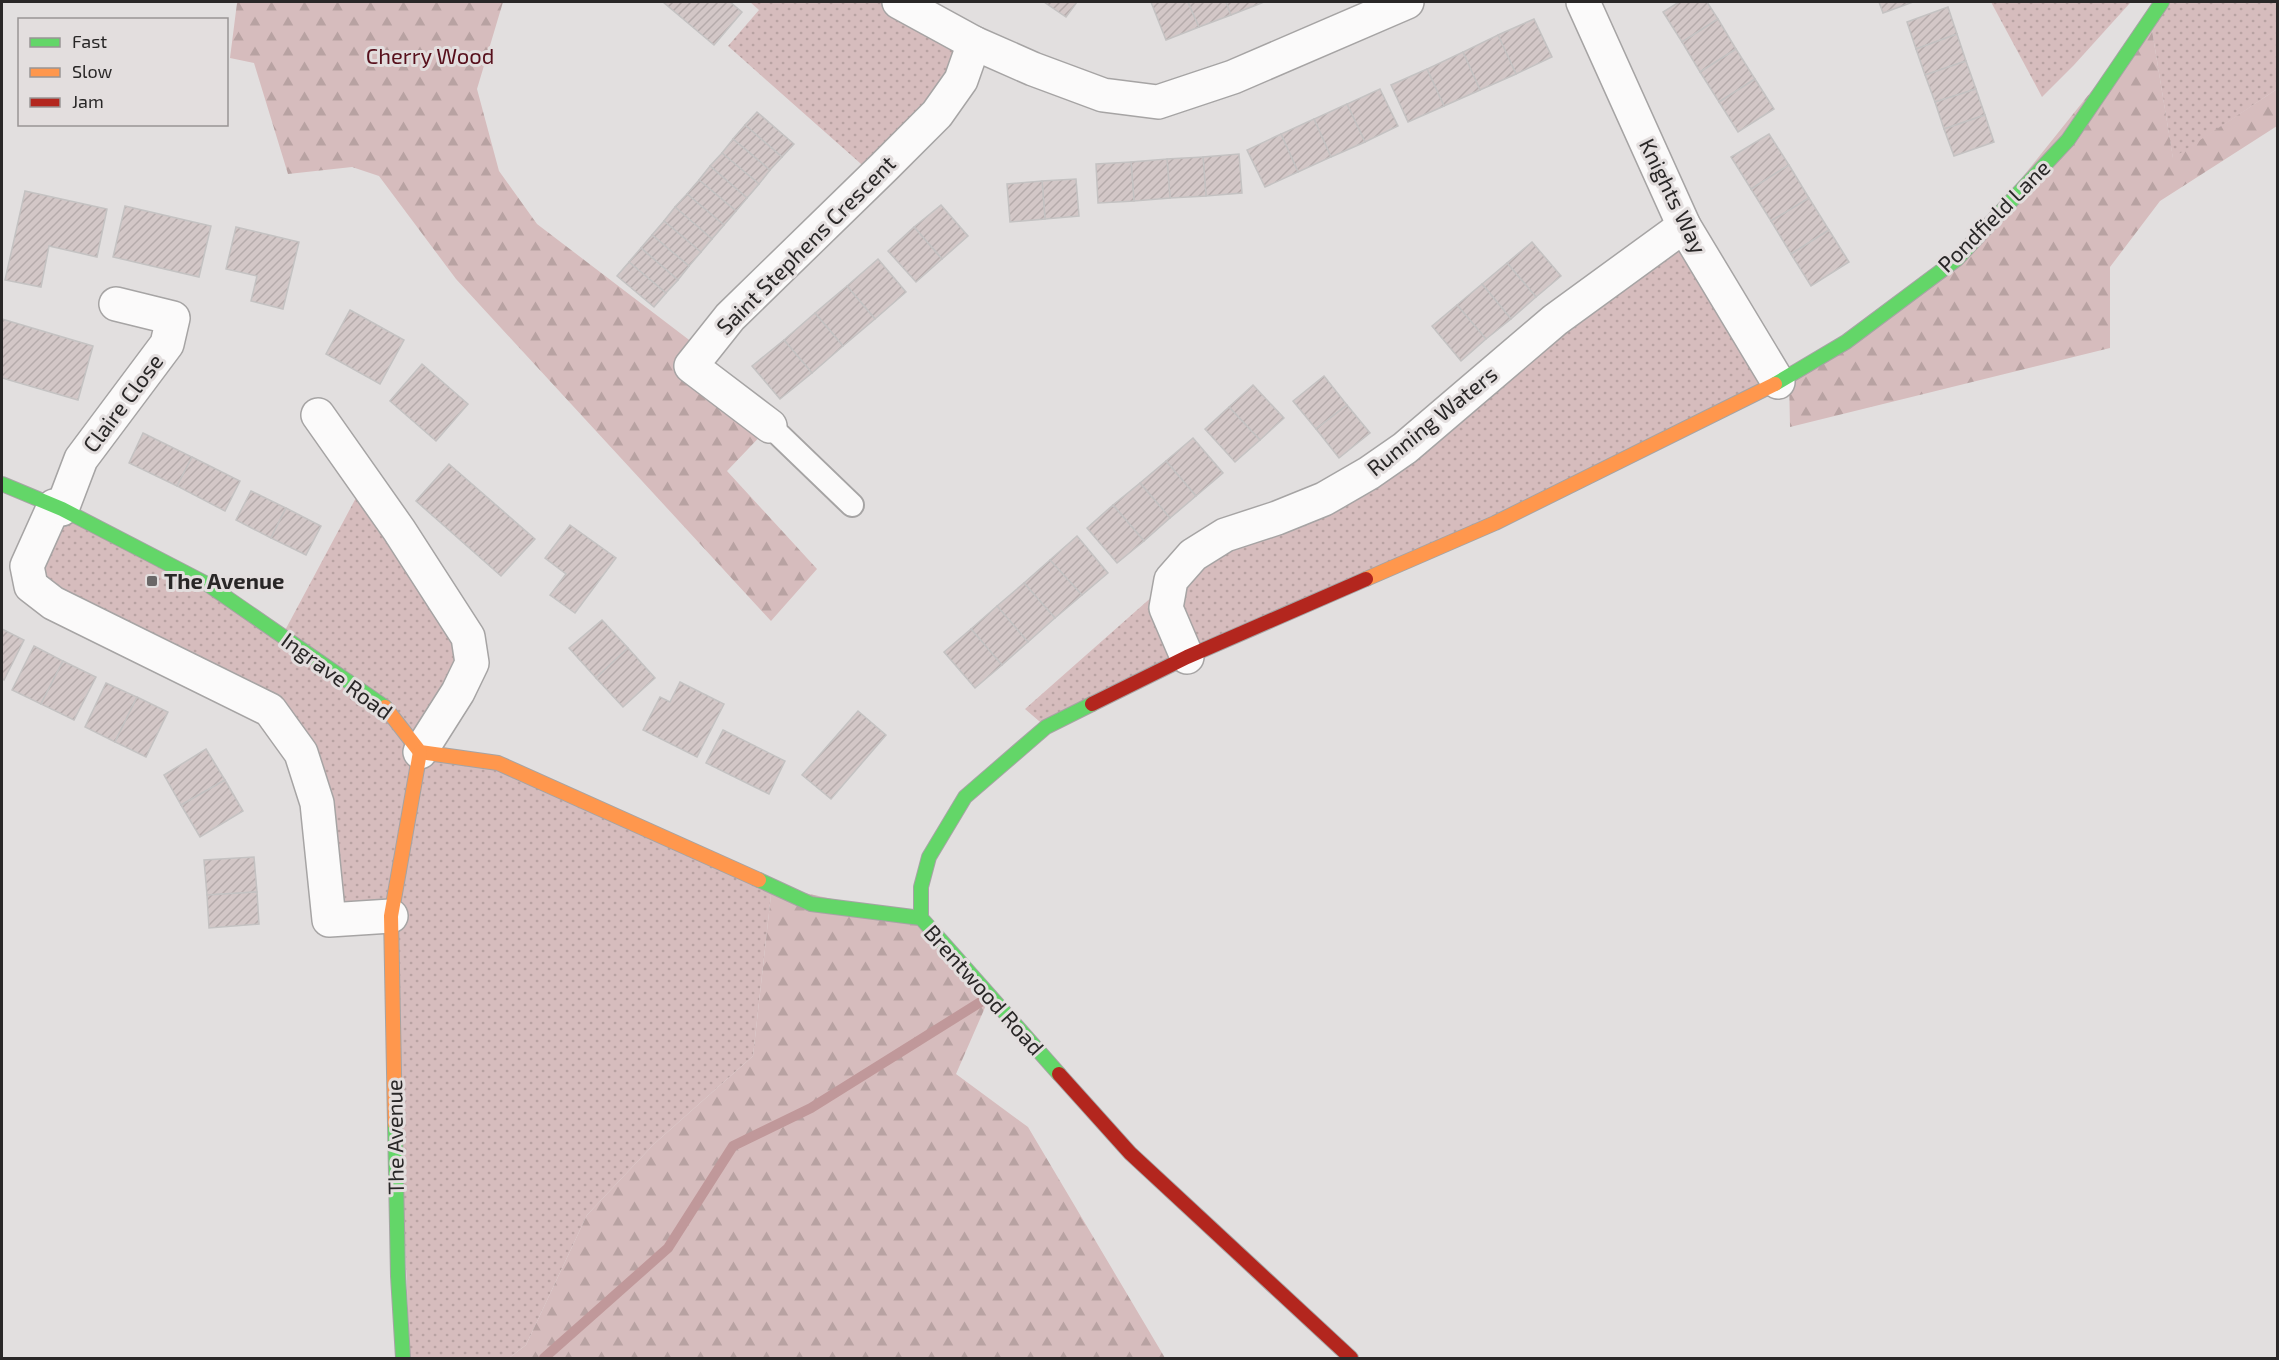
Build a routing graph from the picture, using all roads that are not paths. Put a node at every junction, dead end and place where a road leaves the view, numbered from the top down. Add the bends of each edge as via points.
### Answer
1 (899, 2) edge
2 (1407, 2) edge
3 (1582, 2) edge
4 (2162, 2) edge
5 (974, 43) junction
6 (1684, 226) junction
7 (116, 304) dead end
8 (1778, 382) junction
9 (318, 415) dead end
10 (770, 426) joint
11 (2, 484) edge
12 (852, 505) dead end
13 (58, 507) junction
14 (1187, 657) junction
15 (420, 752) junction
16 (391, 916) junction
17 (921, 918) junction
18 (403, 1359) edge
19 (1351, 1359) edge

1 - 5 street
2 - 5 street via 1233,77 1158,102 1103,95
3 - 6 street, Knights Way
4 - 8 street, Pondfield Lane via 2068,140 1957,259 1846,342
5 - 10 street, Saint Stephens Crescent via 961,80 937,114 730,317 690,366
6 - 8 street, Knights Way
6 - 14 street, Running Waters via 1555,320 1405,448 1369,473 1324,499 1225,535 1192,555 1171,580 1166,608
7 - 13 street, Claire Close via 172,318 167,344 81,459
8 - 14 street via 1495,523
9 - 15 street via 468,637 472,663
10 - 12 lane
11 - 13 street, Ingrave Road
13 - 15 street, Ingrave Road via 207,584 389,709
13 - 16 street via 27,566 31,586 53,603 270,710 301,753 317,803 329,920
14 - 17 street via 1046,727 965,797 929,857 921,887
15 - 16 street, The Avenue
15 - 17 street, Brentwood Road via 498,763 811,904
16 - 18 street, The Avenue
17 - 19 street, Brentwood Road via 1130,1153

